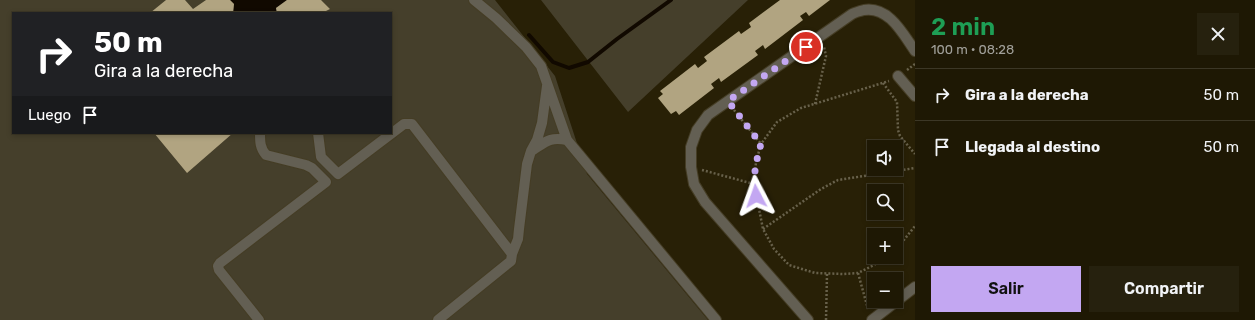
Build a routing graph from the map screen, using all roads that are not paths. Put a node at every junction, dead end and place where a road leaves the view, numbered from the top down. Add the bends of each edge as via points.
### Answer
1 (474, 0) edge
2 (915, 51) edge
3 (898, 76) dead end
4 (547, 83) junction
5 (915, 96) edge
6 (392, 133) edge
7 (260, 134) edge
8 (318, 134) edge
9 (391, 134) edge
10 (567, 140) junction
11 (531, 151) junction
12 (338, 174) junction
13 (326, 182) junction
14 (512, 254) junction
15 (915, 287) edge
16 (450, 317) edge
17 (871, 317) edge
18 (259, 320) edge
19 (438, 320) edge
20 (716, 320) edge
21 (808, 320) edge

1 - 4 lane via 526,47 541,66
2 - 21 lane via 895,23 882,12 866,10 852,14 708,115 697,130 691,147 690,167 694,184 706,202
3 - 5 lane
4 - 10 lane
4 - 11 lane via 542,123
6 - 14 lane via 404,124 412,124
7 - 13 lane via 260,143 266,155 312,168
8 - 12 lane via 321,157
9 - 12 lane
10 - 11 lane via 555,138
10 - 20 lane
11 - 14 lane via 525,177 518,239
12 - 13 lane
13 - 18 lane via 218,266
14 - 16 lane via 511,261
15 - 17 lane
16 - 19 lane

